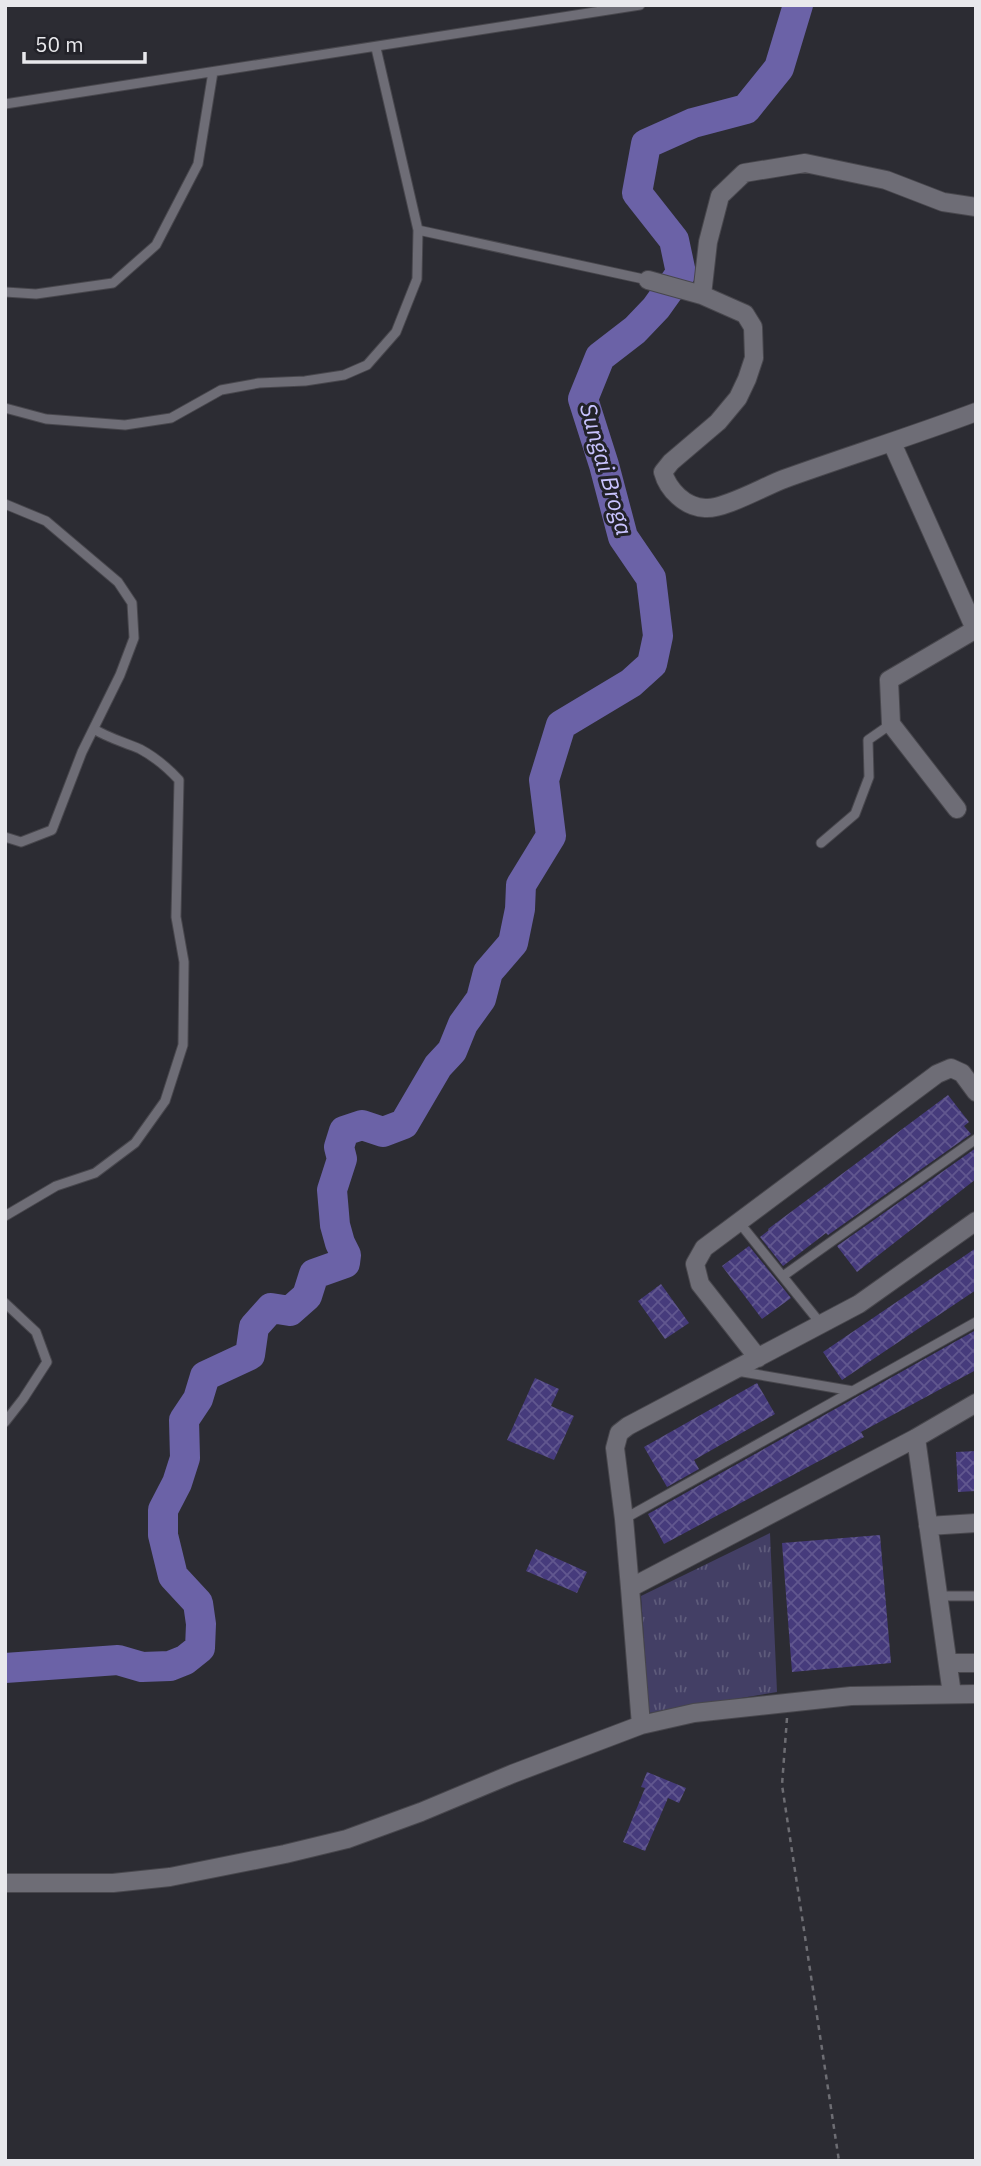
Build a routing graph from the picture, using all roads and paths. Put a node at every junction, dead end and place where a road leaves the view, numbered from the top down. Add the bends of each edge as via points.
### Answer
1 (640, 5) edge
2 (376, 48) junction
3 (213, 72) junction
4 (5, 104) edge
5 (976, 207) edge
6 (418, 230) junction
7 (648, 280) joint
8 (5, 292) edge
9 (696, 293) junction
10 (5, 408) edge
11 (976, 412) edge
12 (892, 443) junction
13 (5, 504) edge
14 (976, 629) edge
15 (891, 724) junction
16 (94, 729) junction
17 (957, 809) dead end
18 (5, 837) edge
19 (821, 843) dead end
20 (976, 1092) edge
21 (976, 1139) edge
22 (5, 1216) edge
23 (738, 1221) junction
24 (976, 1221) edge
25 (783, 1276) junction
26 (5, 1303) edge
27 (976, 1322) edge
28 (821, 1324) junction
29 (758, 1358) junction
30 (735, 1371) junction
31 (853, 1391) junction
32 (976, 1403) edge
33 (5, 1422) edge
34 (915, 1438) junction
35 (624, 1519) junction
36 (976, 1523) edge
37 (928, 1526) junction
38 (630, 1588) junction
39 (938, 1596) junction
40 (976, 1596) edge
41 (948, 1663) junction
42 (976, 1663) edge
43 (976, 1693) edge
44 (952, 1694) junction
45 (788, 1701) junction
46 (642, 1725) junction
47 (5, 1883) edge
48 (839, 2161) edge

1 - 2 lane
2 - 3 lane
2 - 6 lane
3 - 4 lane
3 - 8 lane via 198,164 156,245 113,283 36,294
5 - 9 street via 943,202 886,180 804,163 744,173 720,196
6 - 7 lane
6 - 10 lane via 417,279 396,332 367,365 344,375 221,390 171,418 125,425 46,419
7 - 9 street
9 - 12 street via 745,314 753,327 754,358 738,398 663,472 666,484 686,503 705,509 719,506
11 - 12 street
12 - 14 street
13 - 16 lane via 46,521 118,582 132,603 134,638
14 - 15 street via 889,680
15 - 17 street
15 - 19 lane via 868,740 869,777 855,814
16 - 18 lane via 52,830 21,842
16 - 22 lane via 162,762 179,780 176,916 184,962 183,1045 165,1101 135,1143 95,1173 56,1186
20 - 23 street via 962,1073 951,1068 937,1074
21 - 25 lane
23 - 25 lane
23 - 29 street via 704,1248 695,1264 699,1284
24 - 28 street via 859,1304
25 - 28 lane
26 - 33 lane via 36,1332 47,1362
27 - 31 lane
28 - 29 street
29 - 30 street
30 - 31 lane
30 - 35 street via 619,1433 615,1448
31 - 35 lane
32 - 34 street
34 - 37 street
34 - 38 street
35 - 38 street
36 - 37 street
37 - 39 street
38 - 46 street
39 - 40 lane
39 - 41 street
41 - 42 street
41 - 44 street
43 - 44 street
44 - 45 street
45 - 46 street
45 - 48 path via 782,1785
46 - 47 street via 347,1839 170,1877 113,1883

